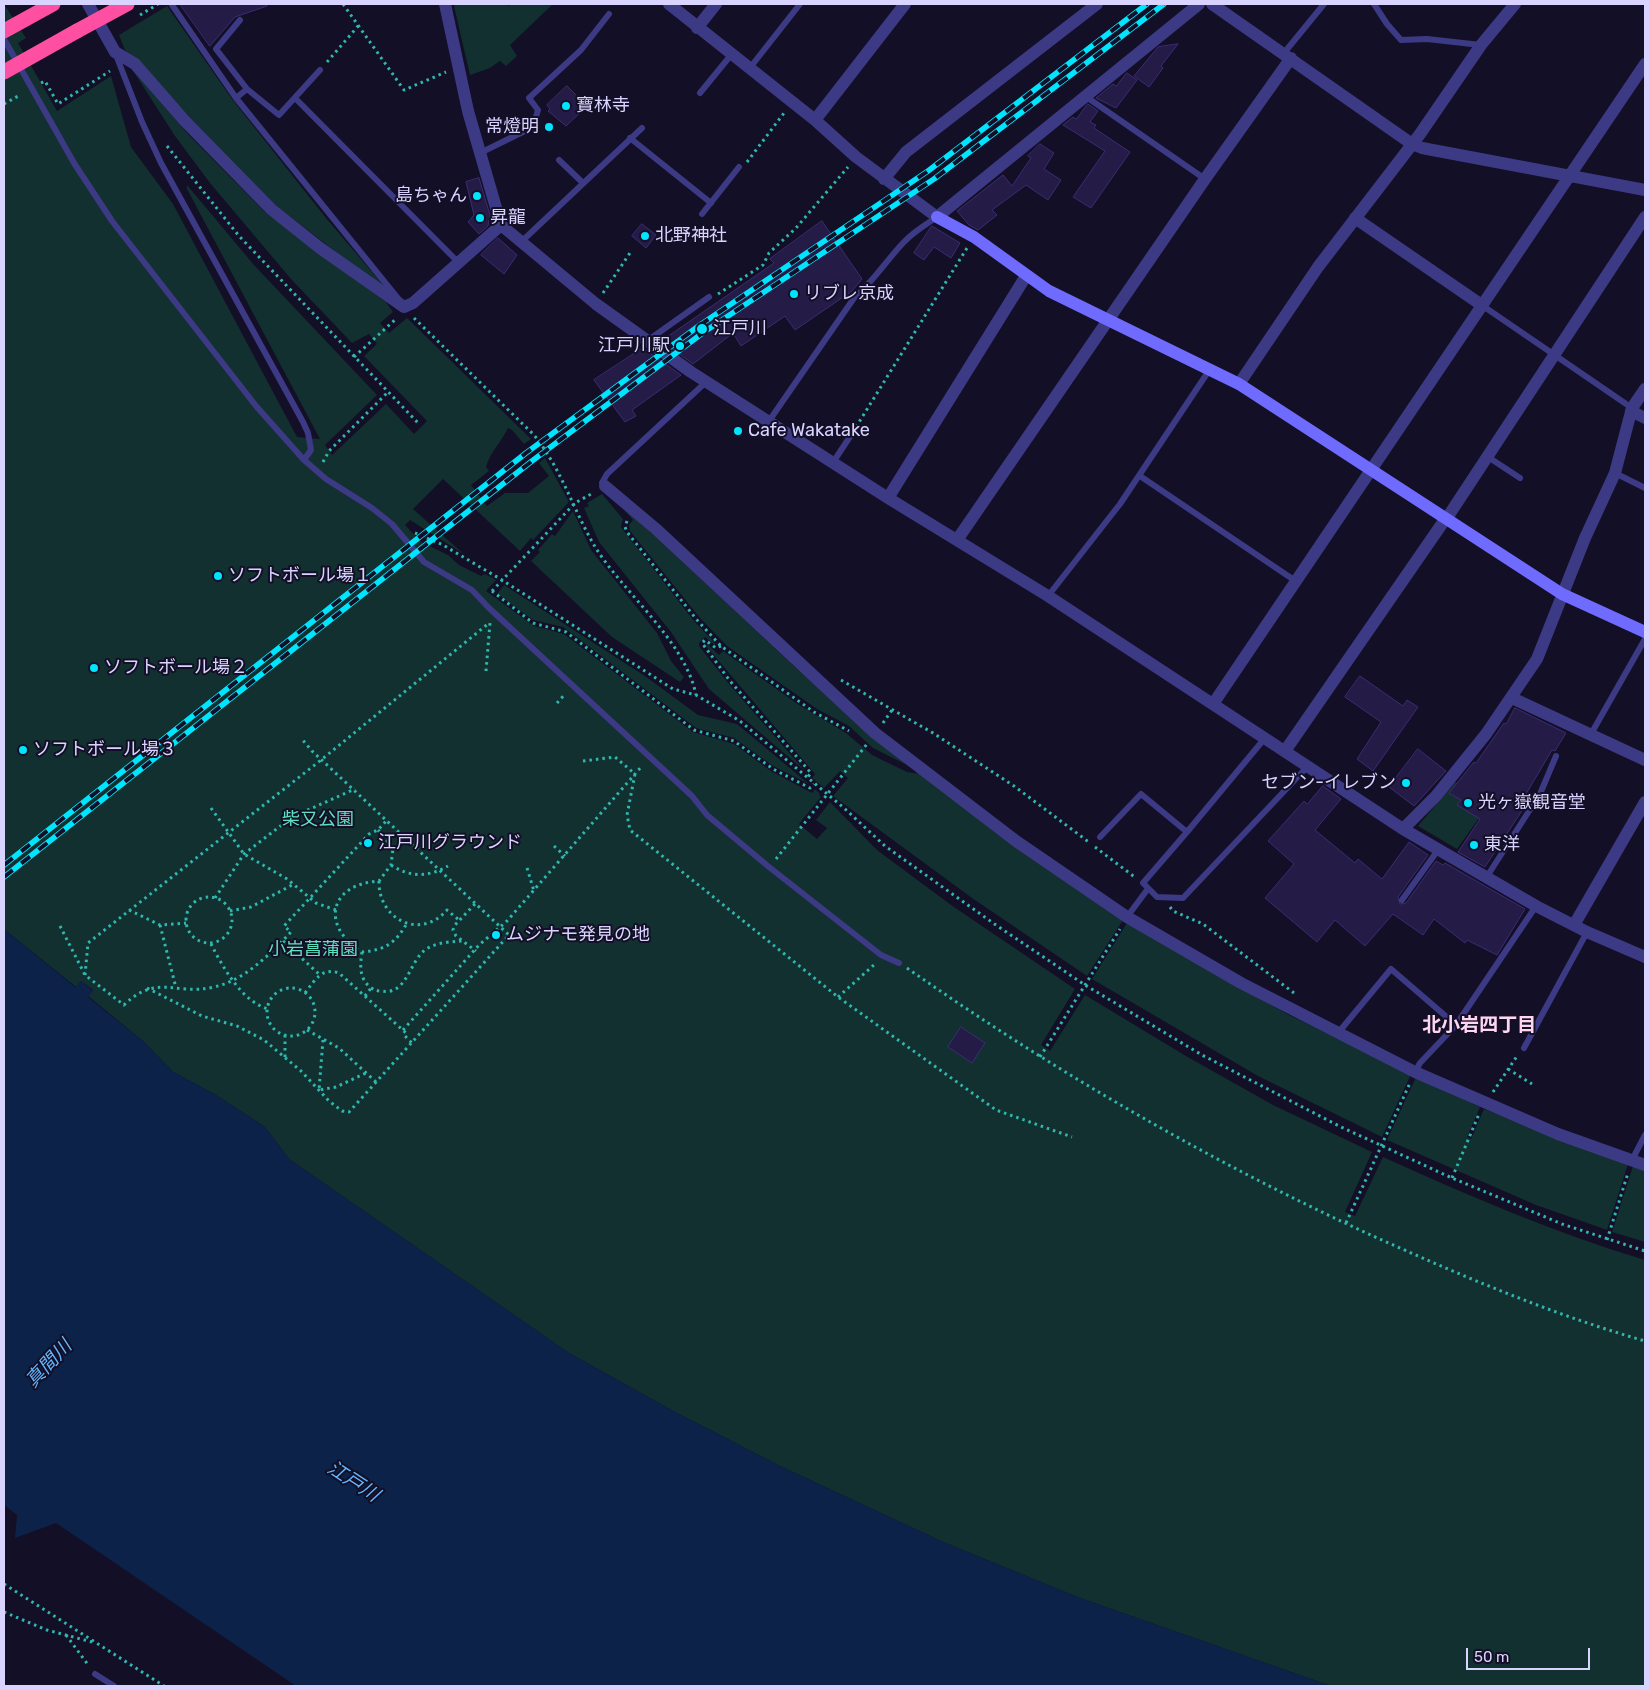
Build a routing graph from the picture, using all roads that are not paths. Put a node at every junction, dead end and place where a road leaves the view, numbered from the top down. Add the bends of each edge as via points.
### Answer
1 (54, 4) edge
2 (88, 4) edge
3 (127, 4) edge
4 (445, 4) edge
5 (669, 4) edge
6 (716, 4) edge
7 (800, 4) edge
8 (905, 4) edge
9 (1097, 4) edge
10 (1199, 4) edge
11 (1212, 4) edge
12 (1324, 4) edge
13 (1374, 4) edge
14 (1516, 4) edge
15 (172, 5) dead end
16 (609, 14) dead end
17 (240, 20) dead end
18 (98, 21) junction
19 (698, 28) junction
20 (4, 31) edge
21 (4, 39) edge
22 (1481, 45) junction
23 (115, 52) junction
24 (731, 55) junction
25 (1287, 55) junction
26 (1645, 64) edge
27 (749, 69) junction
28 (320, 70) road end
29 (4, 72) edge
30 (246, 89) junction
31 (700, 93) dead end
32 (1085, 96) junction
33 (236, 98) junction
34 (295, 98) junction
35 (815, 120) junction
36 (642, 128) dead end
37 (630, 138) junction
38 (1412, 144) junction
39 (480, 153) junction
40 (559, 160) dead end
41 (739, 167) road end
42 (1570, 176) junction
43 (884, 179) junction
44 (1204, 179) junction
45 (583, 183) junction
46 (1645, 190) edge
47 (711, 203) junction
48 (702, 214) dead end
49 (937, 217) junction
50 (1645, 217) edge
51 (1355, 218) junction
52 (500, 225) junction
53 (520, 243) junction
54 (458, 262) junction
55 (1026, 276) junction
56 (709, 297) road end
57 (1483, 306) junction
58 (408, 312) junction
59 (1108, 320) junction
60 (646, 342) junction
61 (1554, 355) junction
62 (1210, 369) junction
63 (706, 382) junction
64 (1239, 384) junction
65 (1645, 389) edge
66 (1631, 410) junction
67 (1645, 418) edge
68 (769, 421) junction
69 (851, 435) road end
70 (1488, 456) junction
71 (304, 460) junction
72 (832, 464) junction
73 (1371, 470) junction
74 (1615, 473) junction
75 (1140, 476) junction
76 (1520, 478) dead end
77 (1645, 488) edge
78 (600, 489) joint
79 (888, 498) junction
80 (1446, 518) junction
81 (957, 540) junction
82 (1297, 582) junction
83 (1562, 594) junction
84 (1048, 596) junction
85 (1645, 632) edge
86 (1645, 639) edge
87 (1512, 698) junction
88 (1213, 704) junction
89 (1591, 734) junction
90 (1266, 738) junction
91 (1285, 751) junction
92 (1556, 756) dead end
93 (1645, 760) edge
94 (1308, 766) junction
95 (1645, 802) edge
96 (1403, 829) junction
97 (1187, 832) junction
98 (1100, 837) dead end
99 (1438, 850) junction
100 (1485, 878) junction
101 (1147, 890) junction
102 (1402, 900) dead end
103 (1536, 906) junction
104 (1126, 919) junction
105 (1574, 925) junction
106 (1587, 932) junction
107 (1645, 957) edge
108 (899, 963) road end
109 (1456, 1025) junction
110 (1338, 1033) junction
111 (1524, 1048) road end
112 (1414, 1074) junction
113 (1645, 1136) edge
114 (1631, 1163) junction
115 (1645, 1164) edge
116 (95, 1674) road end
117 (114, 1686) edge

1 - 20 highway
2 - 18 street
3 - 18 highway
4 - 39 street
5 - 19 street
6 - 19 street
7 - 27 lane
8 - 35 street
9 - 43 street via 906,152
10 - 32 street
11 - 25 street
12 - 25 lane
13 - 22 lane via 1401,40 1427,39
14 - 22 street
15 - 33 lane
16 - 39 lane via 581,50 529,98 538,110 533,127
17 - 30 lane via 216,49
18 - 23 street
18 - 29 highway, bridge
19 - 24 street
21 - 71 lane via 74,163 112,221 256,406
22 - 38 street
23 - 58 street via 135,64 184,120 271,209
23 - 71 lane via 161,163 303,422 311,450
24 - 27 street
24 - 31 lane
25 - 38 street
25 - 44 street
26 - 42 street
27 - 35 street
28 - 34 lane
30 - 33 lane
30 - 34 lane via 280,115
32 - 44 lane
32 - 49 street
33 - 58 lane
34 - 54 lane
35 - 43 street
36 - 37 lane
37 - 45 lane
37 - 47 lane
38 - 42 street
38 - 51 street
39 - 52 street
40 - 45 lane
41 - 47 lane
42 - 46 street
42 - 57 street
43 - 49 street
44 - 59 street
45 - 53 lane
47 - 48 lane
49 - 55 street via 974,236
49 - 68 lane via 902,244 870,284 854,298
50 - 61 street
51 - 57 street
51 - 64 street
52 - 53 street
52 - 54 street
53 - 60 street
54 - 58 street via 413,303
55 - 59 street
55 - 79 street
56 - 60 lane
57 - 61 lane
57 - 73 street
59 - 62 street
59 - 81 street
60 - 63 street
61 - 66 lane
61 - 70 street
62 - 64 street
62 - 75 lane
63 - 68 street
63 - 78 lane via 607,474
64 - 73 street
65 - 66 street
66 - 67 street
66 - 74 street
68 - 72 street
69 - 72 lane
70 - 76 lane
70 - 80 street
71 - 108 lane via 392,524 424,562 472,590 692,796 707,815 829,916 881,955
72 - 79 street
73 - 80 street
73 - 82 street
74 - 77 lane
74 - 83 street
75 - 82 lane
75 - 84 lane
78 - 104 street via 656,529 875,733 1016,841
79 - 81 street
80 - 83 street
80 - 91 street
81 - 84 street
82 - 88 street
83 - 85 street
83 - 87 street via 1537,658
84 - 88 street
86 - 89 lane
87 - 89 street
87 - 96 street via 1436,796
88 - 90 street
89 - 93 street
90 - 91 street
90 - 97 lane
91 - 94 street
92 - 100 lane via 1540,794
94 - 96 street
94 - 101 lane via 1183,898 1164,899
95 - 105 street
96 - 99 street
97 - 98 lane via 1141,794
97 - 101 lane via 1143,883
99 - 100 street
99 - 102 lane
100 - 103 street
101 - 104 lane
103 - 105 street
103 - 109 lane
104 - 110 street
105 - 106 street
106 - 107 street
106 - 111 lane
109 - 110 lane via 1391,970
109 - 112 lane via 1420,1063
110 - 112 street
112 - 114 street
113 - 114 lane
114 - 115 street
116 - 117 lane

